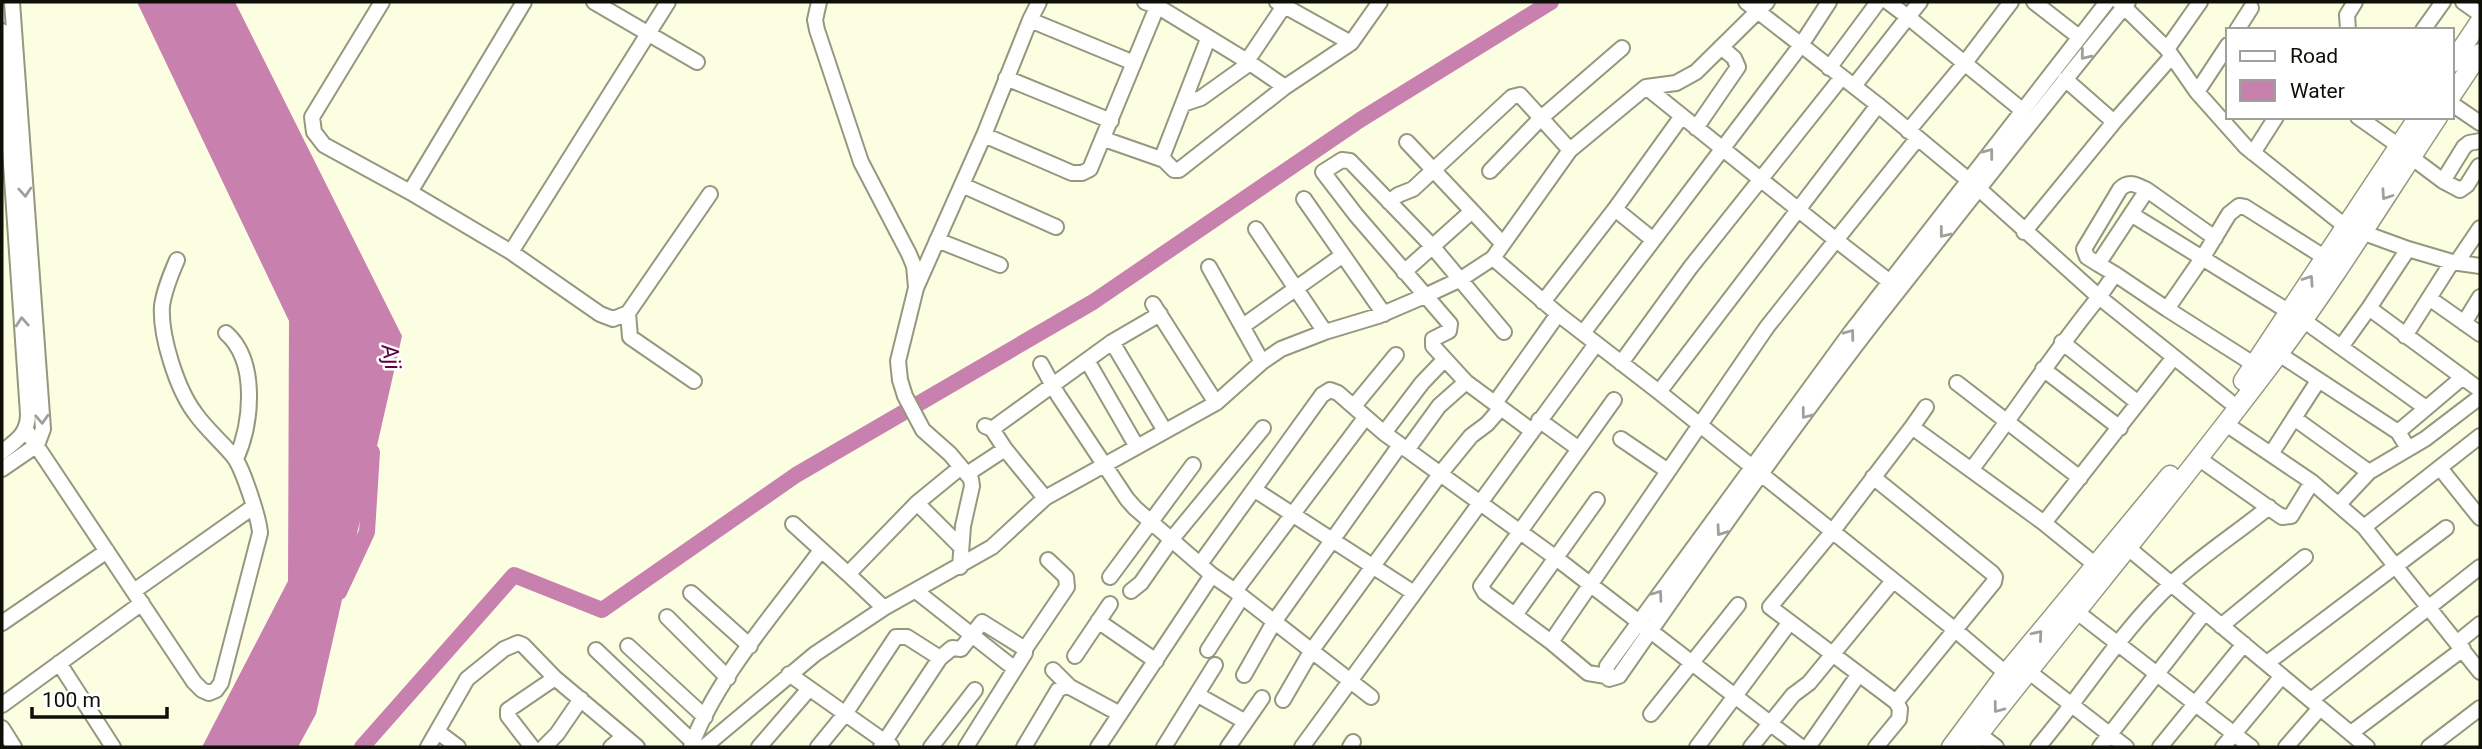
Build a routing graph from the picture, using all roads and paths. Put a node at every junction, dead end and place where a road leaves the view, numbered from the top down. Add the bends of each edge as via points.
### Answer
1 (12, 2) edge
2 (383, 2) edge
3 (524, 2) edge
4 (594, 2) edge
5 (668, 2) edge
6 (818, 2) edge
7 (1039, 2) edge
8 (1380, 2) edge
9 (1829, 2) edge
10 (1878, 2) edge
11 (1888, 2) edge
12 (1920, 2) edge
13 (2011, 2) edge
14 (2034, 2) edge
15 (2107, 2) edge
16 (2200, 2) edge
17 (2355, 2) edge
18 (2443, 2) edge
19 (2463, 2) edge
20 (1154, 3) edge
21 (2124, 3) edge
22 (1280, 4) edge
23 (1757, 5) edge
24 (2251, 8) dead end
25 (2480, 14) edge
26 (1908, 17) junction
27 (1030, 20) junction
28 (2480, 21) edge
29 (2238, 28) edge
30 (2348, 28) edge
31 (2424, 28) edge
32 (2, 31) edge
33 (648, 34) junction
34 (2079, 37) junction
35 (1208, 39) junction
36 (1351, 43) junction
37 (1801, 45) junction
38 (1721, 47) junction
39 (2226, 47) edge
40 (1622, 48) dead end
41 (2170, 53) junction
42 (2454, 60) edge
43 (697, 62) dead end
44 (1248, 62) junction
45 (1134, 63) junction
46 (2478, 63) edge
47 (1964, 64) junction
48 (1829, 68) junction
49 (1842, 77) junction
50 (1006, 78) junction
51 (2065, 79) junction
52 (1854, 86) junction
53 (1285, 87) junction
54 (1646, 87) junction
55 (2197, 92) junction
56 (2454, 93) edge
57 (1183, 104) junction
58 (1878, 105) junction
59 (2454, 105) edge
60 (2022, 110) junction
61 (1682, 117) junction
62 (1541, 118) junction
63 (2275, 119) edge
64 (2361, 119) edge
65 (2417, 119) edge
66 (2436, 119) edge
67 (1111, 121) junction
68 (2114, 122) junction
69 (2480, 123) edge
70 (1696, 128) junction
71 (984, 135) junction
72 (1912, 135) junction
73 (1104, 139) junction
74 (2480, 141) edge
75 (1407, 142) dead end
76 (1721, 149) junction
77 (1570, 150) junction
78 (2405, 151) junction
79 (2253, 153) junction
80 (2460, 154) junction
81 (1164, 160) junction
82 (2480, 166) edge
83 (1435, 170) junction
84 (1489, 171) dead end
85 (1760, 180) junction
86 (2443, 181) junction
87 (1973, 184) junction
88 (962, 185) junction
89 (2147, 190) junction
90 (410, 192) junction
91 (710, 194) dead end
92 (1304, 199) dead end
93 (1389, 202) junction
94 (1615, 209) junction
95 (1798, 210) junction
96 (1472, 211) junction
97 (2131, 214) junction
98 (1056, 227) dead end
99 (2480, 228) edge
100 (1256, 229) dead end
101 (2353, 229) junction
102 (2024, 232) junction
103 (2215, 238) junction
104 (1652, 239) junction
105 (937, 240) junction
106 (1836, 240) junction
107 (1502, 243) junction
108 (1432, 246) junction
109 (2408, 249) junction
110 (511, 252) junction
111 (1343, 255) junction
112 (2203, 257) junction
113 (2324, 257) junction
114 (1493, 258) junction
115 (177, 260) dead end
116 (2455, 262) junction
117 (2098, 264) junction
118 (1000, 265) dead end
119 (2480, 266) edge
120 (1209, 267) dead end
121 (1404, 272) junction
122 (2115, 274) junction
123 (1461, 279) junction
124 (1890, 282) junction
125 (916, 288) junction
126 (1297, 288) junction
127 (1427, 295) junction
128 (2099, 297) junction
129 (2480, 297) edge
130 (2429, 298) junction
131 (1543, 302) junction
132 (2369, 308) junction
133 (2167, 309) junction
134 (628, 313) junction
135 (1384, 314) junction
136 (1558, 314) junction
137 (2296, 315) junction
138 (2464, 323) junction
139 (1243, 326) junction
140 (1325, 332) junction
141 (1504, 332) dead end
142 (226, 333) dead end
143 (1583, 333) junction
144 (2480, 334) edge
145 (2404, 336) junction
146 (1112, 342) junction
147 (2062, 342) junction
148 (1596, 344) junction
149 (2341, 347) junction
150 (2279, 354) junction
151 (1396, 355) dead end
152 (2174, 357) junction
153 (1444, 360) junction
154 (1087, 362) junction
155 (1262, 362) junction
156 (1041, 363) dead end
157 (1621, 363) junction
158 (2255, 365) junction
159 (2043, 369) junction
160 (2463, 377) junction
161 (694, 381) dead end
162 (2318, 381) junction
163 (1466, 382) junction
164 (1957, 383) dead end
165 (1052, 384) junction
166 (2480, 390) edge
167 (1659, 392) junction
168 (2480, 397) edge
169 (1614, 401) dead end
170 (2229, 401) junction
171 (1216, 403) junction
172 (2138, 403) junction
173 (1498, 405) junction
174 (1354, 406) junction
175 (1926, 407) dead end
176 (2427, 408) junction
177 (1365, 418) junction
178 (2294, 418) junction
179 (2008, 421) junction
180 (2226, 424) junction
181 (1699, 425) junction
182 (1535, 426) junction
183 (1912, 427) junction
184 (1263, 428) dead end
185 (2120, 428) junction
186 (26, 430) junction
187 (1165, 431) junction
188 (2398, 432) junction
189 (1384, 433) junction
190 (2480, 436) edge
191 (1621, 439) dead end
192 (37, 445) junction
193 (1137, 447) junction
194 (1403, 447) junction
195 (2408, 448) junction
196 (1004, 449) junction
197 (1579, 449) junction
198 (2, 452) edge
199 (2271, 454) junction
200 (2198, 458) junction
201 (236, 459) junction
202 (1193, 464) dead end
203 (1106, 465) junction
204 (2440, 468) junction
205 (2, 469) edge
206 (1971, 470) junction
207 (964, 471) junction
208 (1668, 471) junction
209 (1756, 471) junction
210 (2369, 472) junction
211 (1440, 474) junction
212 (1873, 477) junction
213 (2080, 478) junction
214 (2312, 482) junction
215 (1255, 489) junction
216 (1045, 498) junction
217 (1597, 500) dead end
218 (917, 503) junction
219 (1478, 503) junction
220 (2339, 504) junction
221 (253, 507) junction
222 (2269, 507) junction
223 (2478, 511) edge
224 (1293, 516) junction
225 (1149, 521) junction
226 (2044, 523) junction
227 (793, 524) dead end
228 (2364, 527) junction
229 (2446, 528) dead end
230 (1832, 532) junction
231 (1519, 533) junction
232 (1171, 540) junction
233 (1333, 540) junction
234 (2122, 543) junction
235 (960, 546) junction
236 (821, 550) junction
237 (107, 551) junction
238 (2305, 557) dead end
239 (1556, 558) junction
240 (1048, 560) dead end
241 (1200, 564) junction
242 (1373, 565) junction
243 (960, 566) junction
244 (2395, 566) junction
245 (2480, 567) edge
246 (2101, 569) junction
247 (848, 574) junction
248 (1212, 575) junction
249 (1110, 577) dead end
250 (1892, 582) junction
251 (2171, 584) junction
252 (1590, 585) junction
253 (916, 590) junction
254 (1131, 591) dead end
255 (691, 593) dead end
256 (1415, 593) junction
257 (1238, 594) junction
258 (138, 597) junction
259 (1110, 604) dead end
260 (1738, 606) dead end
261 (884, 608) junction
262 (2429, 608) junction
263 (2077, 612) junction
264 (2205, 612) junction
265 (1515, 615) junction
266 (667, 617) dead end
267 (1098, 621) junction
268 (1274, 622) junction
269 (1790, 622) junction
270 (2, 623) edge
271 (2480, 624) edge
272 (2221, 626) junction
273 (1644, 627) junction
274 (1954, 629) junction
275 (973, 635) junction
276 (1550, 642) junction
277 (2116, 644) junction
278 (2244, 644) junction
279 (2460, 645) junction
280 (628, 646) dead end
281 (750, 646) junction
282 (1025, 649) junction
283 (596, 650) dead end
284 (1208, 650) dead end
285 (1312, 650) junction
286 (1833, 654) junction
287 (1075, 656) dead end
288 (940, 658) junction
289 (1156, 661) junction
290 (60, 663) junction
291 (1692, 663) junction
292 (2267, 663) junction
293 (1215, 665) dead end
294 (1015, 669) junction
295 (1052, 670) dead end
296 (2480, 672) edge
297 (789, 674) junction
298 (1859, 674) junction
299 (1244, 675) dead end
300 (2156, 675) junction
301 (2017, 676) junction
302 (2282, 676) junction
303 (555, 678) junction
304 (728, 678) junction
305 (1349, 680) junction
306 (1070, 687) junction
307 (809, 689) junction
308 (975, 690) dead end
309 (1198, 695) junction
310 (1734, 695) junction
311 (1371, 697) dead end
312 (1262, 698) dead end
313 (581, 699) junction
314 (1283, 700) dead end
315 (1896, 702) junction
316 (2194, 704) junction
317 (2316, 704) junction
318 (2, 705) edge
319 (2073, 706) junction
320 (2480, 708) edge
321 (1120, 714) junction
322 (1651, 714) dead end
323 (845, 715) junction
324 (705, 717) junction
325 (1244, 721) junction
326 (1769, 723) junction
327 (2, 728) edge
328 (438, 732) junction
329 (2351, 733) junction
330 (2110, 734) junction
331 (2234, 734) junction
332 (624, 736) junction
333 (1974, 741) edge
334 (696, 746) edge
335 (886, 746) edge
336 (14, 747) edge
337 (113, 747) edge
338 (428, 747) edge
339 (458, 747) edge
340 (532, 747) edge
341 (544, 747) edge
342 (611, 747) edge
343 (637, 747) edge
344 (759, 747) edge
345 (818, 747) edge
346 (931, 747) edge
347 (966, 747) edge
348 (1024, 747) edge
349 (1098, 747) edge
350 (1164, 747) edge
351 (1228, 747) edge
352 (1302, 747) edge
353 (1697, 747) edge
354 (1751, 747) edge
355 (1801, 747) edge
356 (1808, 747) edge
357 (1876, 747) edge
358 (1951, 747) edge
359 (1996, 747) edge
360 (2038, 747) edge
361 (2100, 747) edge
362 (2126, 747) edge
363 (2160, 747) edge
364 (2223, 747) edge
365 (2251, 747) edge
366 (2286, 747) edge
367 (2367, 747) edge
368 (2429, 747) edge

1 -> 192 street via 43,429
2 - 90 street via 312,117 314,132 324,145
3 - 90 street
4 - 33 street
5 - 33 street
6 - 125 street via 817,30 861,162 909,254
7 - 27 street
8 - 36 street
9 - 37 street
10 - 48 street
11 - 26 street
12 - 26 street
13 - 47 street
14 - 34 street
15 - 34 street
16 - 41 street
17 - 30 street via 2347,15
18 - 31 street
19 - 25 street
20 - 35 street
20 - 45 street
21 - 41 street
21 -> 51 street
22 - 36 street
22 - 44 street
23 - 37 street
23 - 38 street
24 - 29 street
26 - 47 street
26 - 52 street
27 - 45 street
27 - 50 street
28 - 42 main road
186 -> 32 street
33 - 43 street
33 - 110 street
34 - 60 street
35 - 44 street
35 - 57 street
36 - 53 street
37 - 48 street
37 - 76 street
38 - 54 street via 1696,72 1676,83
38 - 70 street via 1738,67
39 - 55 street
40 - 62 street
41 - 55 street
41 - 68 street
44 - 53 street
44 - 57 street via 1201,98
45 - 67 street
46 - 56 main road
47 - 60 street
47 - 72 street
48 - 49 street
49 - 52 street
49 - 85 street
50 - 67 street
50 - 71 street
51 - 68 street
51 - 87 street
52 - 58 street
53 - 81 street via 1179,170
54 - 61 street
54 - 77 street
55 - 79 street
57 - 81 street
58 - 72 street
58 - 95 street
59 - 69 street
87 -> 60 street
61 - 70 street
61 - 94 street
62 - 77 street
62 - 83 street via 1517,94
62 - 84 street
63 - 79 street
64 - 78 street
65 - 78 main road
66 - 78 main road
67 - 73 street
68 - 102 street
70 - 76 street
71 - 73 street via 1072,173 1090,169
71 - 88 street
72 - 87 street
72 - 106 street
73 - 81 street
74 - 80 street via 2469,143
75 - 83 street
76 - 85 street
76 - 104 street
77 - 107 street
78 - 86 street
78 - 101 main road
79 - 101 street
80 - 82 street
80 - 86 street
82 - 86 street via 2464,189
83 - 93 street
83 - 96 street
85 - 95 street
85 - 157 street
87 - 102 street
87 - 124 street
87 -> 209 street via 1880,315
88 - 98 street
88 - 105 street
89 - 97 street
89 - 103 street
89 - 117 street via 2134,183 2120,189 2084,249
90 - 110 street
91 - 134 street
92 - 111 street
93 - 108 street
93 - 121 street via 1346,159 1323,172
94 - 104 street
94 - 131 street
95 - 106 street
95 - 167 street
96 - 107 street
96 - 108 street
97 - 112 street
97 - 117 street
99 - 116 street
100 - 126 street
101 - 109 street
101 - 113 main road
101 - 137 main road
102 - 128 street
103 - 112 street
103 - 113 street via 2239,206
104 - 143 street
105 - 118 street
105 - 125 street
106 - 124 street
106 - 181 street via 1767,327
107 - 114 street
108 - 121 street
108 - 123 street
109 - 116 street
109 - 132 street
110 - 134 street via 600,314 614,319
111 - 126 street
111 - 135 street
112 - 133 street
112 - 137 street
137 -> 113 main road
114 - 123 street
114 - 131 street
115 - 201 street via 162,314 177,377 195,414
116 - 119 street
116 - 130 street
117 - 122 street
120 - 139 street
121 - 127 street
122 - 128 street
122 - 133 street
123 - 127 street
123 - 141 street
209 -> 124 street
125 - 207 street via 898,361 900,380 923,430
126 - 139 street
126 - 140 street
127 - 135 street
127 - 153 street via 1450,324 1449,331 1432,342
128 - 147 street
128 - 152 street
129 - 138 street
130 - 138 street
130 - 145 street
131 - 136 street
132 - 145 street
132 - 149 street
133 - 158 street
134 - 161 street via 630,337
135 - 140 street
136 - 143 street
136 - 173 street
137 - 149 street
137 - 150 main road
137 - 158 main road
138 - 144 street
139 - 155 street
140 - 155 street via 1281,349
142 - 201 street via 239,347 247,376 244,435
143 - 148 street
145 - 160 street
146 - 154 street
146 - 171 street via 1156,309
146 - 187 street
147 - 159 street
147 - 172 street
148 - 157 street
148 - 182 street
149 - 176 street
150 - 162 street
150 - 180 main road
151 - 174 street
152 - 170 street
152 - 172 street
153 - 163 street
153 - 189 street
154 - 165 street
154 - 193 street
155 - 171 street
156 - 165 street
157 - 167 street
158 - 170 main road
159 - 179 street
159 - 185 street
160 - 166 street
160 - 176 street
162 - 178 street
162 - 188 street
163 - 173 street
163 - 194 street
164 - 179 street
165 - 196 street via 988,428
165 - 203 street
167 - 181 street
168 - 195 street
169 - 197 street
170 - 234 main road
171 - 187 street
172 - 185 street
173 - 182 street
173 - 211 street via 1487,424
174 - 177 street
174 - 215 street via 1330,390 1322,395
175 - 183 street
176 - 188 street
177 - 189 street
177 - 224 street
178 - 199 street
178 - 210 street
179 - 206 street
179 - 213 street
180 - 199 street
180 - 200 main road
181 - 208 street
181 - 209 street
182 - 197 street
182 - 219 street
183 - 206 street
183 - 212 street
184 - 232 street
185 - 213 street
186 - 192 street
186 - 198 street
187 - 193 street
188 - 195 street
189 - 194 street
190 - 204 street
191 - 208 street
192 - 205 street
192 - 237 street
193 - 203 street
194 - 211 street
194 - 233 street
195 - 210 street
196 - 207 street
196 - 216 street
197 - 231 street
199 - 214 street
200 - 222 street
200 - 234 main road
201 - 221 street
202 - 225 street
203 - 216 street
203 - 225 street via 1127,499
204 - 223 street
204 - 228 street
206 - 226 street
207 - 218 street
207 - 235 street via 972,486
208 - 252 street
209 - 230 street
209 - 273 street
210 - 220 street
211 - 219 street
211 - 242 street
212 - 230 street
212 - 274 street via 1995,577
213 - 226 street
214 - 220 street
214 - 222 street via 2287,518
215 - 224 street
215 - 241 street
216 - 243 street via 992,547
217 - 239 street
218 - 235 street
218 - 247 street
219 - 231 street
219 - 256 street
220 - 228 street
221 - 258 street
221 - 258 street via 259,543 216,690 209,693 194,681
222 - 251 street
224 - 233 street
224 - 257 street
225 - 232 street
225 - 249 street
226 - 246 street
227 - 236 street
228 - 244 street
229 - 244 street
230 - 250 street
230 - 269 street via 1770,607
231 - 239 street
231 - 265 street via 1481,586
232 - 241 street
232 - 254 street
233 - 242 street
233 - 268 street
234 - 246 main road
234 - 251 street
235 - 243 street
236 - 247 street
236 - 281 street
237 - 258 street
237 - 270 street
238 - 272 street
239 - 252 street
239 - 265 street
240 - 282 street via 1066,577 1067,587
241 - 248 street
242 - 256 street
242 - 285 street
243 - 253 street
244 - 262 street
244 - 292 street
245 - 262 street
246 - 263 main road
301 -> 246 main road
247 - 261 street
248 - 257 street
248 - 289 street
250 - 274 street
250 - 286 street
251 - 264 street
251 - 277 street
252 - 273 street
252 - 276 street
253 - 261 street
253 - 275 street
255 - 281 street
256 - 305 street
257 - 268 street
257 - 284 street
258 - 290 street
259 - 267 street
260 - 291 street
261 - 297 street
262 - 279 street
262 - 317 street
263 - 277 street
263 - 301 main road
264 - 272 street
264 - 300 street
265 - 276 street
266 - 304 street
267 - 287 street
267 - 289 street
268 - 285 street
268 - 299 street
269 - 286 street
269 - 310 street
271 - 279 street
272 - 278 street
273 - 276 street via 1619,676 1609,679 1588,673
273 - 291 street
274 - 301 street
274 - 315 street
275 - 282 street via 982,622
275 - 288 street via 961,649 952,648
275 - 294 street
277 - 300 street
277 - 319 street
278 - 292 street
278 - 316 street
279 - 296 street
279 - 329 street
280 - 324 street
281 - 304 street
282 - 294 street
283 - 334 street
285 - 305 street
285 - 314 street
286 - 298 street
286 - 326 street
288 - 323 street via 907,637 896,637
288 - 335 street
289 - 321 street
290 - 318 street
290 - 337 street
291 - 310 street
291 - 322 street
292 - 302 street
293 - 309 street
294 - 347 street
295 - 306 street
297 - 307 street
297 - 334 street
298 - 315 street
298 - 356 street
300 - 316 street
300 - 330 street
301 - 319 street
301 -> 333 main road
301 - 358 main road
302 - 317 street
302 - 331 street
303 - 313 street
303 - 328 street via 523,645 513,644 467,679
303 - 340 street via 508,710
304 - 324 street
305 - 311 street
305 - 352 street
306 - 321 street
306 - 348 street via 1058,690
307 - 323 street
307 - 344 street
308 - 346 street
309 - 325 street
309 - 350 street
310 - 326 street
310 - 353 street
312 - 325 street
313 - 332 street
313 - 341 street
315 - 357 street via 1901,714
316 - 331 street
316 - 363 street
317 - 329 street
317 - 366 street
319 - 330 street
319 - 360 street
320 - 368 street
321 - 349 street
323 - 335 street
323 - 345 street
324 - 334 street
325 - 351 street
326 - 354 street
326 - 355 street
327 - 336 street
328 - 338 street
328 - 339 street
329 - 367 street
330 - 361 street
330 - 362 street
331 - 364 street
331 - 365 street
332 - 342 street
332 - 343 street
333 - 359 street

